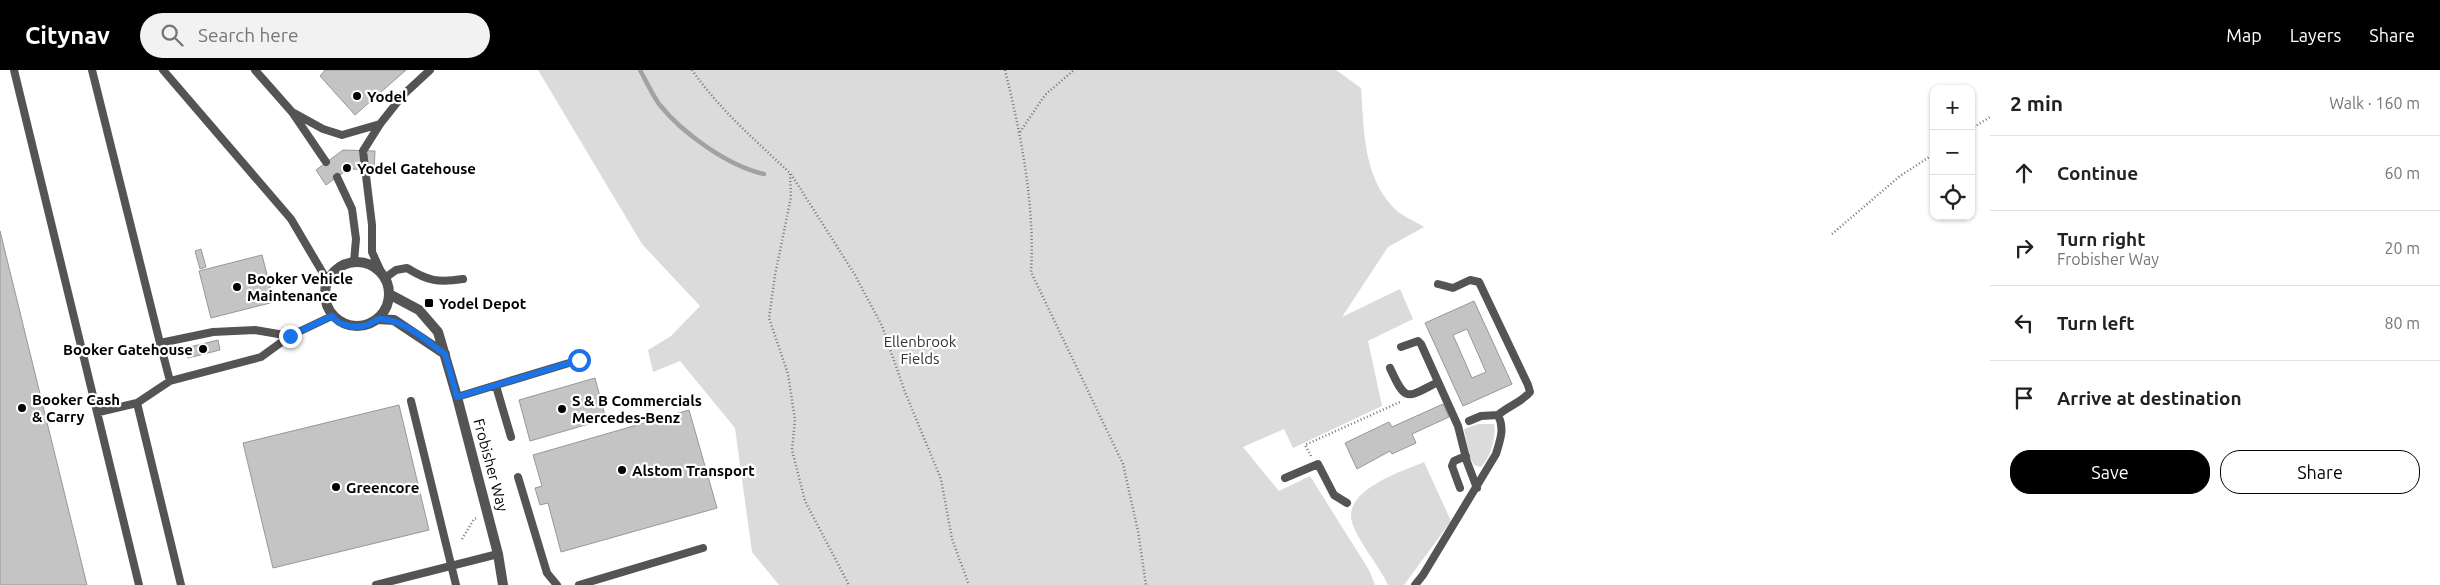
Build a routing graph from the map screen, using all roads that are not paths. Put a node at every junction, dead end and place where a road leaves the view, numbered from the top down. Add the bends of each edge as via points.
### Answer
1 (14, 70) edge
2 (92, 70) edge
3 (163, 70) edge
4 (255, 70) edge
5 (430, 70) edge
6 (292, 112) junction
7 (380, 124) junction
8 (326, 162) dead end
9 (337, 177) dead end
10 (354, 262) junction
11 (384, 276) junction
12 (463, 279) dead end
13 (327, 280) junction
14 (1438, 284) dead end
15 (389, 294) junction
16 (332, 316) junction
17 (378, 319) junction
18 (290, 336) junction
19 (160, 344) junction
20 (1401, 347) dead end
21 (445, 354) junction
22 (579, 360) dead end
23 (1390, 368) dead end
24 (170, 381) junction
25 (1438, 382) junction
26 (496, 386) junction
27 (457, 397) junction
28 (411, 401) dead end
29 (137, 403) junction
30 (99, 412) junction
31 (1498, 415) junction
32 (1469, 421) dead end
33 (511, 437) dead end
34 (1466, 456) junction
35 (518, 477) dead end
36 (1285, 478) dead end
37 (1460, 488) dead end
38 (1477, 488) junction
39 (1347, 503) dead end
40 (703, 548) dead end
41 (498, 554) junction
42 (451, 566) junction
43 (140, 585) edge
44 (181, 585) edge
45 (376, 585) edge
46 (456, 585) edge
47 (503, 585) edge
48 (557, 585) edge
49 (579, 585) edge
50 (1415, 585) edge

1 - 30 lane
2 - 19 lane
3 - 13 lane via 291,219
4 - 6 lane
5 - 7 lane via 403,95
6 - 7 lane via 342,135
6 - 8 lane
7 - 11 lane via 363,151 372,252
9 - 10 lane via 352,209 356,239
10 - 11 street via 366,263
10 - 13 street via 343,264
11 - 12 lane via 407,268 424,279 444,282
11 - 15 street
13 - 16 street via 325,300
14 - 31 lane via 1453,288 1470,280 1479,282 1528,385 1530,392 1525,398
15 - 17 street via 386,308
15 - 21 street, Frobisher Way via 419,310 438,332
16 - 17 street via 336,321 357,326
16 - 18 lane
17 - 21 street via 394,320
18 - 19 lane via 255,330 213,332
18 - 24 lane via 261,357
19 - 24 lane
20 - 25 lane via 1418,341
21 - 27 street, Frobisher Way
22 - 26 lane
23 - 25 lane via 1405,394 1412,395
24 - 29 lane
25 - 34 lane via 1458,426
26 - 27 lane
26 - 33 lane
27 - 41 street, Frobisher Way
28 - 42 lane
29 - 30 lane
29 - 44 lane
30 - 43 lane
31 - 32 lane
31 - 38 lane via 1502,433 1496,454
34 - 37 lane via 1454,461 1452,466
34 - 38 lane
35 - 48 lane via 547,573
36 - 39 lane via 1318,464 1334,495
38 - 50 lane
40 - 49 lane
41 - 42 lane
41 - 47 street, Frobisher Way
42 - 45 lane
42 - 46 lane

